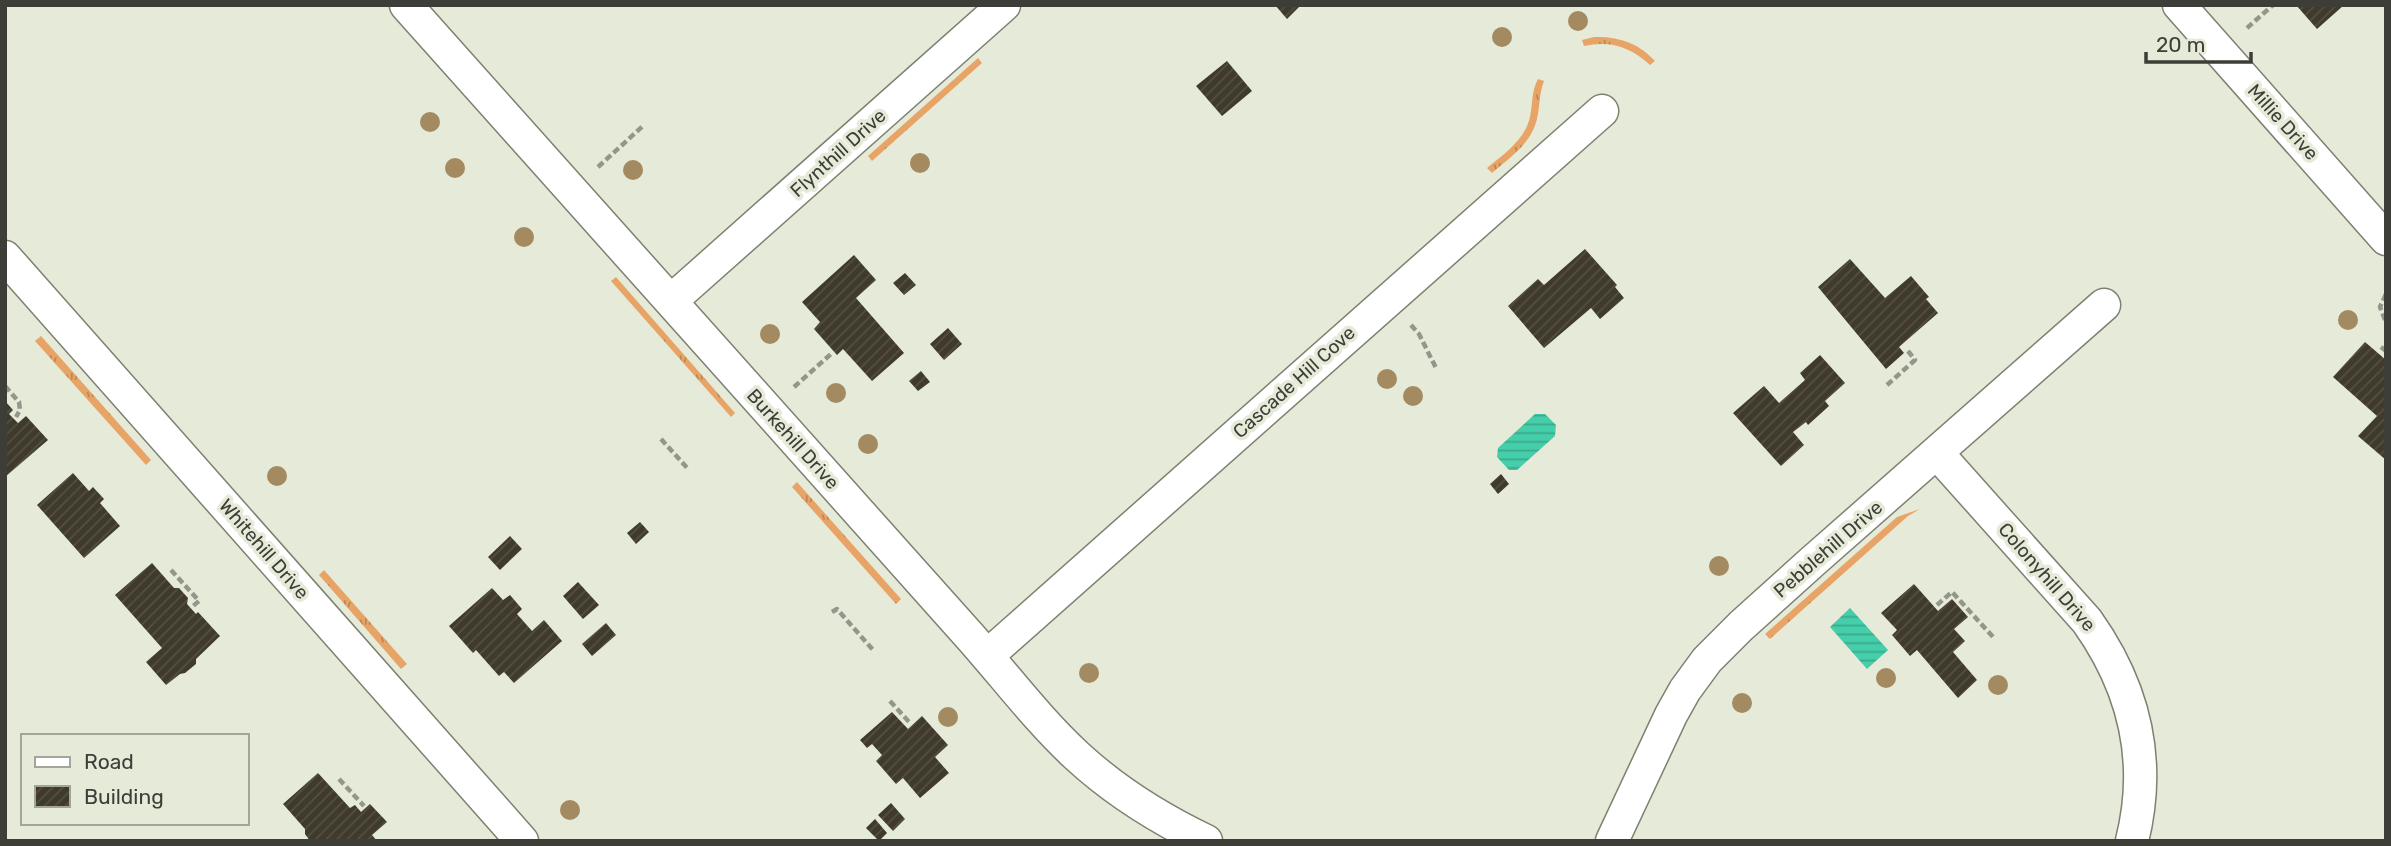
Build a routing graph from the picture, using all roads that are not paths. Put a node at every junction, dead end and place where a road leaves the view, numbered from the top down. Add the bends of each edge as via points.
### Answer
1 (407, 5) edge
2 (1004, 5) edge
3 (2179, 5) edge
4 (1602, 111) dead end
5 (2386, 239) edge
6 (5, 257) edge
7 (672, 300) junction
8 (2104, 305) dead end
9 (1937, 453) junction
10 (987, 656) junction
11 (522, 841) edge
12 (1206, 841) edge
13 (1612, 841) edge
14 (2133, 841) edge

1 - 7 street, Burkehill Drive
2 - 7 street, Flynthill Drive
3 - 5 street, Millie Drive
4 - 10 street, Cascade Hill Cove
6 - 11 street, Whitehill Drive
7 - 10 street, Burkehill Drive
8 - 9 street, Pebblehill Drive
9 - 13 street, Pebblehill Drive via 1707,660 1671,715
9 - 14 street, Colonyhill Drive via 2087,621 2118,675 2139,741 2142,786
10 - 12 street, Burkehill Drive via 1051,730 1099,775 1146,809

